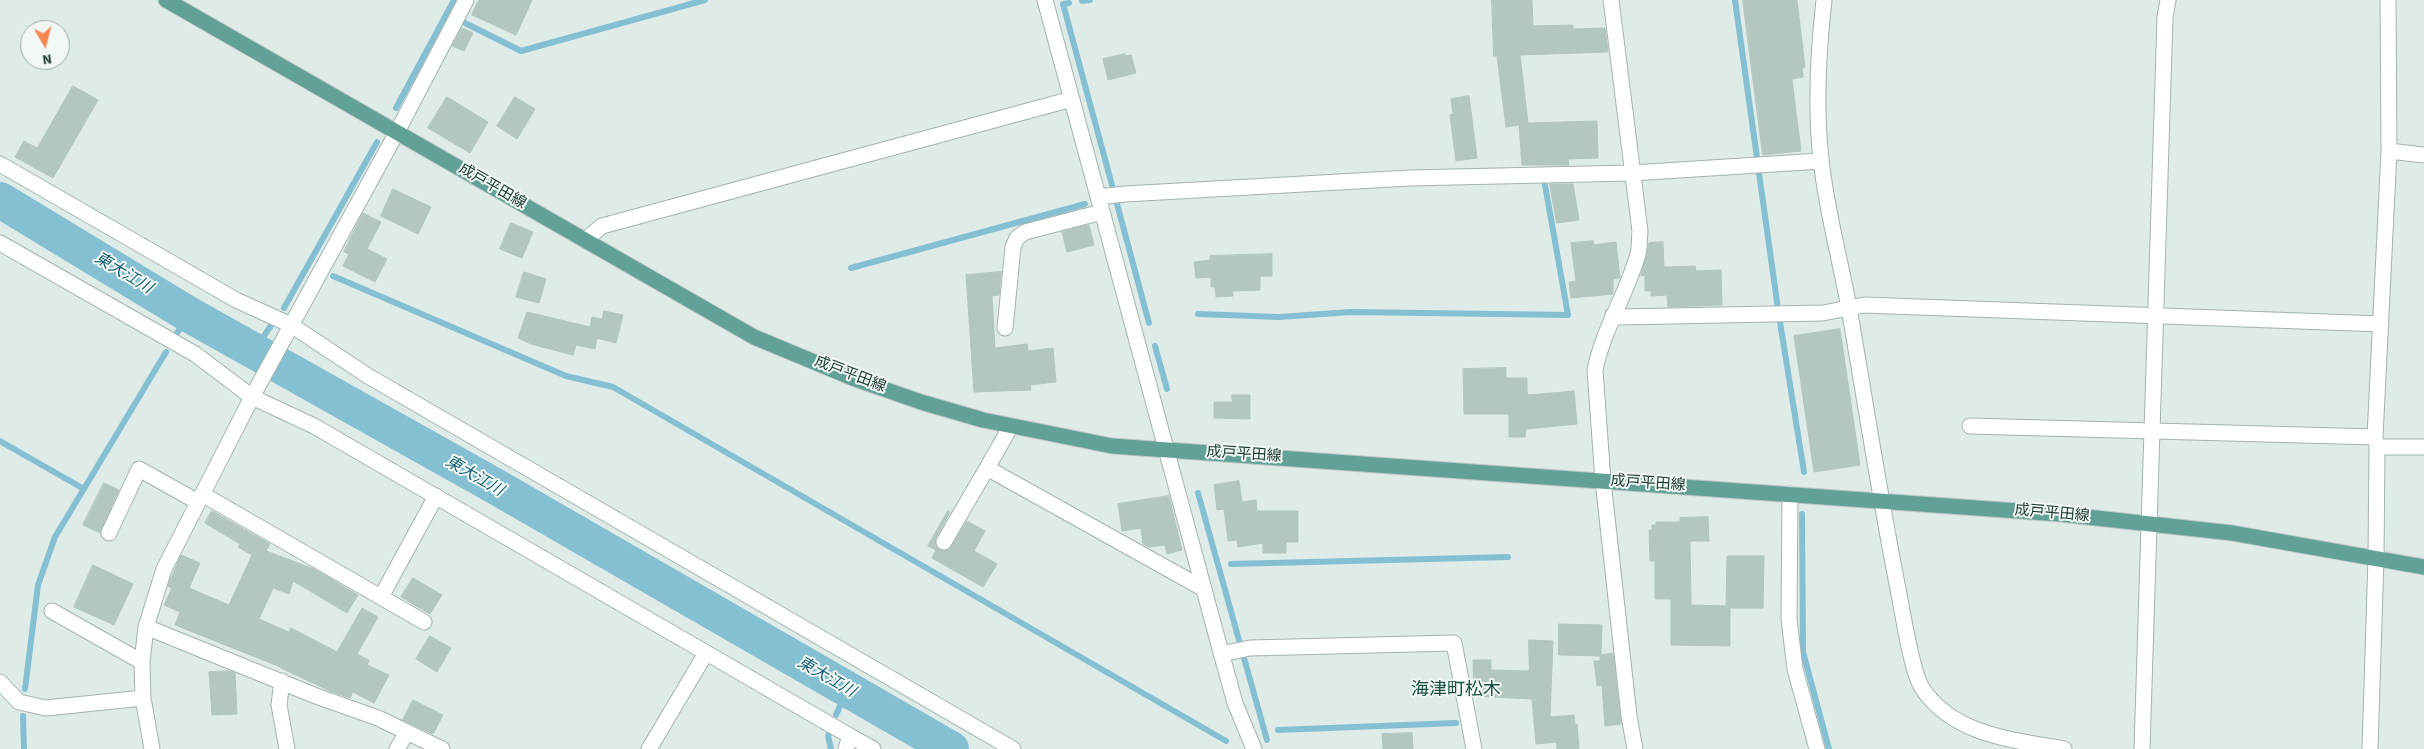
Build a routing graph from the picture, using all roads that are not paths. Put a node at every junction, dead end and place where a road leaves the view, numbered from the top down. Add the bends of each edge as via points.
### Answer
1 (166, 0) edge
2 (466, 0) edge
3 (1047, 0) edge
4 (1610, 0) edge
5 (1824, 0) edge
6 (2168, 0) edge
7 (2388, 0) edge
8 (1072, 98) junction
9 (398, 132) junction
10 (2389, 152) junction
11 (2424, 155) edge
12 (1821, 161) junction
13 (0, 164) edge
14 (1632, 173) junction
15 (1100, 205) junction
16 (584, 240) junction
17 (0, 243) edge
18 (1849, 308) junction
19 (2157, 314) junction
20 (1613, 315) junction
21 (2381, 324) junction
22 (1005, 328) dead end
23 (288, 331) junction
24 (255, 392) junction
25 (1011, 426) junction
26 (1970, 426) dead end
27 (2152, 431) junction
28 (2376, 442) junction
29 (2424, 447) edge
30 (1166, 449) junction
31 (987, 468) junction
32 (1603, 481) junction
33 (1790, 494) junction
34 (436, 496) junction
35 (200, 498) junction
36 (1880, 500) junction
37 (2150, 523) junction
38 (109, 533) dead end
39 (944, 542) dead end
40 (2376, 558) junction
41 (2424, 568) edge
42 (1204, 589) junction
43 (382, 597) junction
44 (52, 611) dead end
45 (424, 622) dead end
46 (146, 627) junction
47 (706, 653) junction
48 (1222, 654) junction
49 (142, 662) junction
50 (282, 681) junction
51 (0, 682) edge
52 (143, 698) junction
53 (407, 732) junction
54 (848, 742) edge
55 (2039, 747) edge
56 (152, 749) edge
57 (287, 749) edge
58 (397, 749) edge
59 (442, 749) edge
60 (649, 749) edge
61 (873, 749) edge
62 (1013, 749) edge
63 (1254, 749) edge
64 (1474, 749) edge
65 (1635, 749) edge
66 (1817, 749) edge
67 (2064, 749) edge
68 (2142, 749) edge
69 (2370, 749) edge

1 - 9 main road, 成戸平田線
2 - 9 street
3 - 8 street
4 - 14 street
5 - 12 street via 1817,97
6 - 19 street
7 - 10 street
8 - 15 street
8 - 16 street via 602,226
9 - 16 main road, 成戸平田線
9 - 23 street
10 - 11 street
10 - 21 street
12 - 14 street
12 - 18 street
13 - 23 street
14 - 15 street via 1410,178 1126,194
14 - 20 street via 1640,231 1638,253
15 - 22 street via 1025,232 1017,238 1013,247
15 - 30 street
16 - 25 main road, 成戸平田線 via 754,337 855,379 921,402
17 - 24 street via 195,354
18 - 19 street via 1864,305
18 - 20 street via 1823,313
18 - 36 street
19 - 21 street
19 - 27 street
20 - 32 street via 1598,354 1596,370
21 - 28 street
23 - 24 street
23 - 62 street
24 - 34 street
24 - 35 street
25 - 30 main road, 成戸平田線 via 1112,446
25 - 31 street
26 - 27 street
27 - 28 street
27 - 37 street
28 - 29 street
28 - 40 street
30 - 32 main road, 成戸平田線
30 - 42 street
31 - 39 street
31 - 42 street
32 - 33 main road, 成戸平田線
32 - 65 street via 1628,716
33 - 36 main road, 成戸平田線
33 - 66 street via 1789,619 1796,669
34 - 43 street
34 - 47 street
35 - 38 street via 139,469
35 - 43 street
35 - 46 street via 164,569
36 - 37 main road, 成戸平田線
36 - 55 street via 1912,658 1921,687 1938,708 1970,729
37 - 40 main road, 成戸平田線 via 2232,532
37 - 68 street
40 - 41 main road, 成戸平田線
40 - 69 street
42 - 48 street
43 - 45 street
44 - 49 street
46 - 49 street
46 - 50 street
47 - 54 street
47 - 60 street
48 - 63 street via 1235,702
48 - 64 street via 1250,648 1454,643
49 - 52 street
50 - 53 street
50 - 57 street via 280,705
51 - 52 street via 19,702 46,708
52 - 56 street
53 - 58 street
53 - 59 street
54 - 61 street
55 - 67 street

